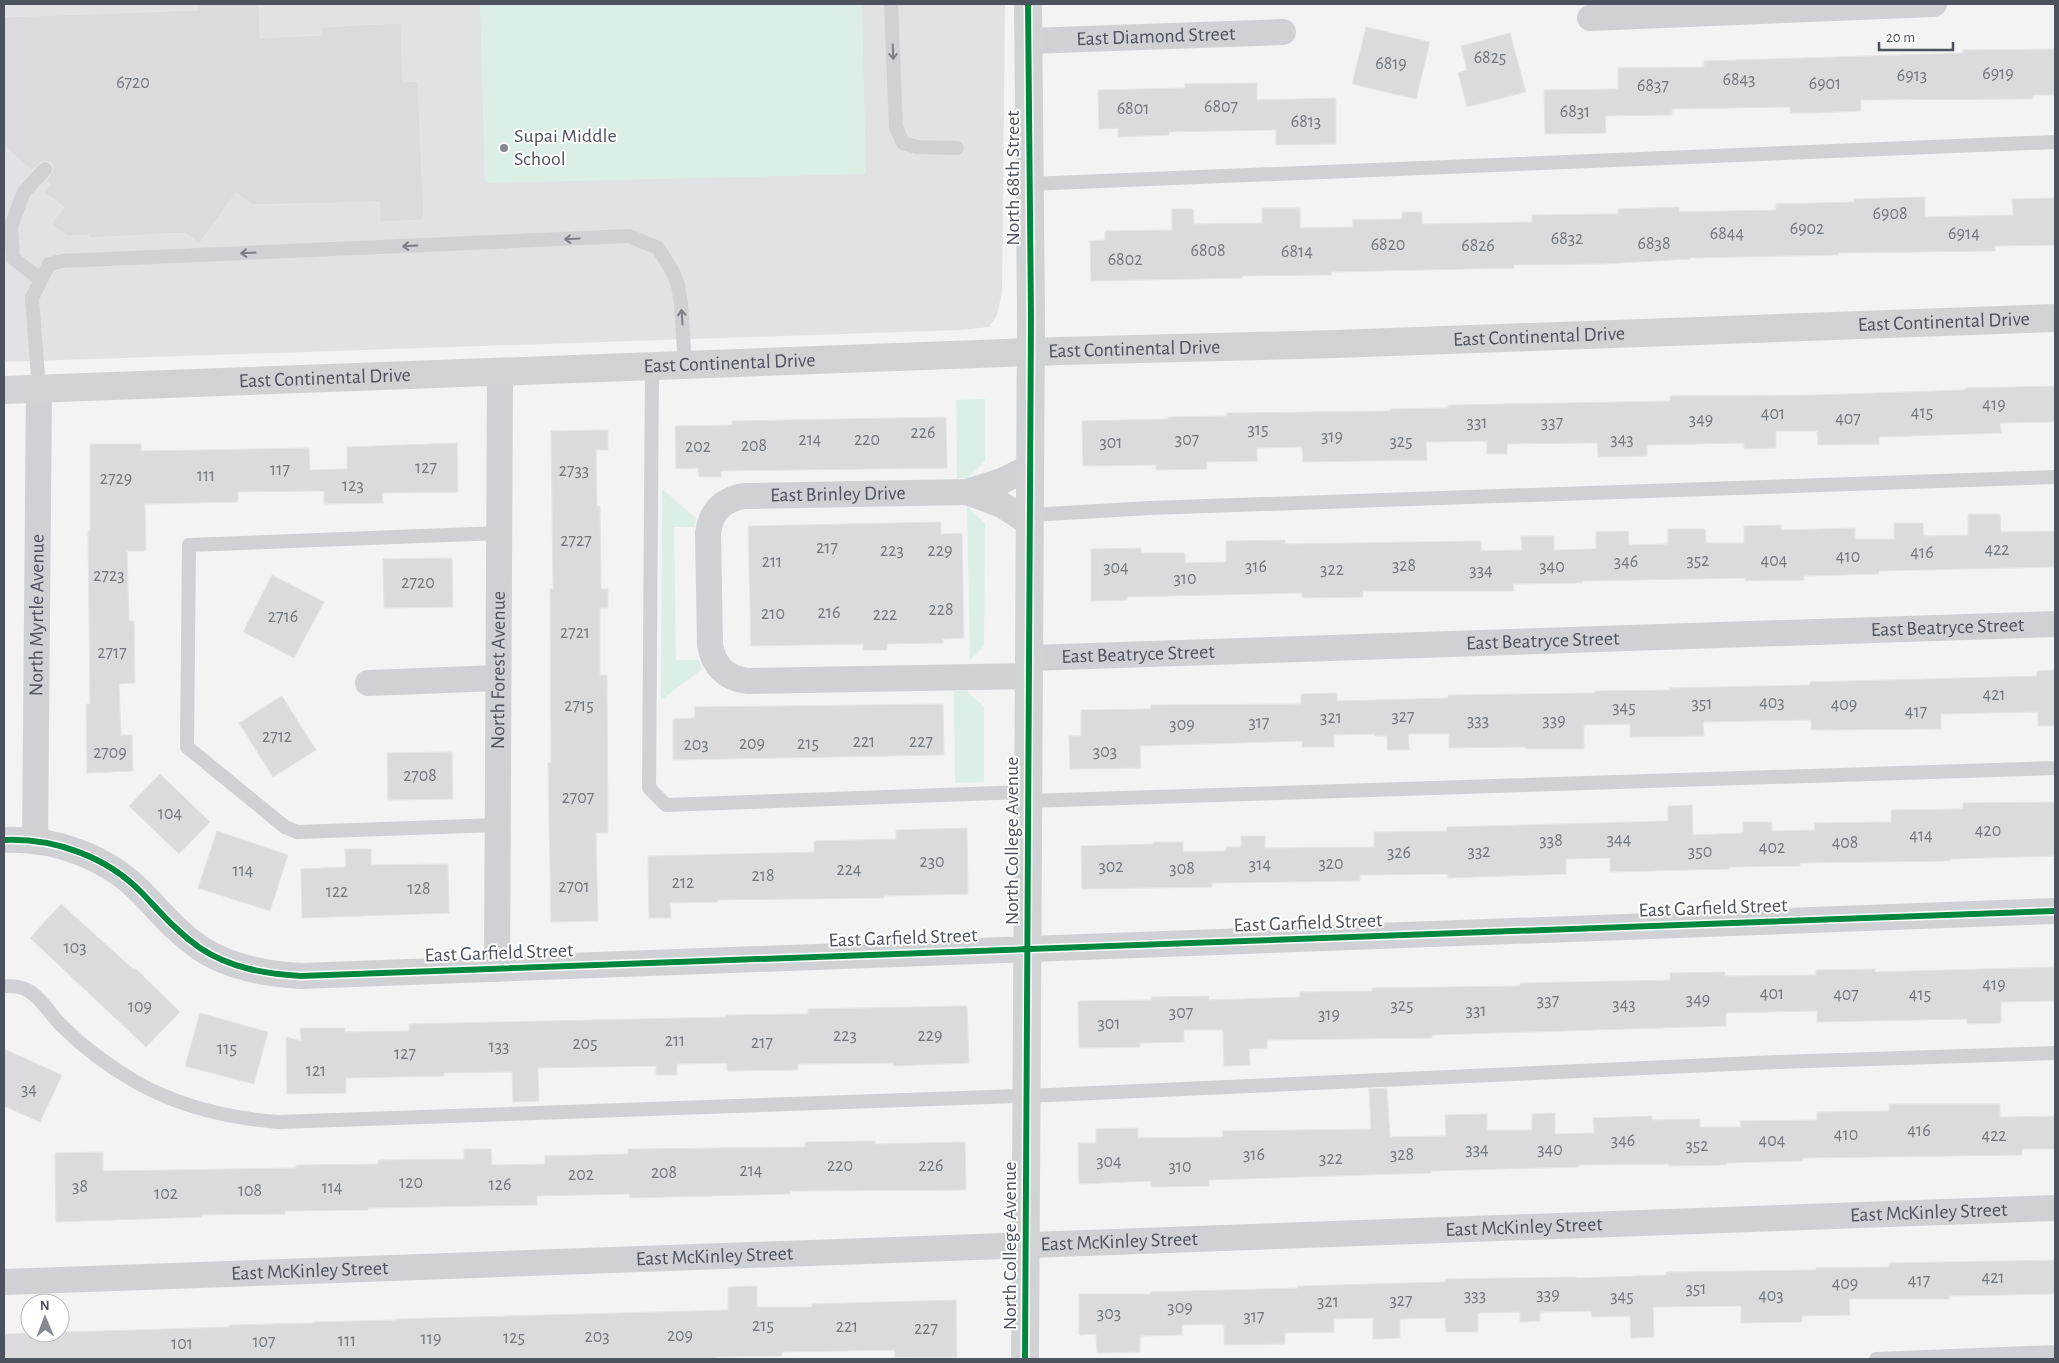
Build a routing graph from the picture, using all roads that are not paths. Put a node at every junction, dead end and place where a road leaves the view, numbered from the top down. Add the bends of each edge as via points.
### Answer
1 (891, 4) edge
2 (1028, 4) edge
3 (1934, 4) edge
4 (1590, 18) dead end
5 (1283, 32) dead end
6 (1028, 41) junction
7 (2055, 142) edge
8 (957, 148) dead end
9 (45, 169) dead end
10 (1029, 184) junction
11 (40, 279) junction
12 (2055, 318) edge
13 (1031, 352) junction
14 (685, 366) junction
15 (652, 367) junction
16 (500, 372) junction
17 (39, 389) junction
18 (4, 390) edge
19 (1030, 467) junction
20 (2055, 477) edge
21 (966, 492) junction
22 (1030, 519) junction
23 (499, 534) junction
24 (2055, 624) edge
25 (717, 666) joint
26 (1029, 667) junction
27 (498, 678) junction
28 (368, 682) dead end
29 (2055, 768) edge
30 (1028, 796) junction
31 (498, 825) junction
32 (4, 840) edge
33 (35, 841) junction
34 (2055, 911) edge
35 (1028, 950) junction
36 (497, 969) junction
37 (4, 986) edge
38 (2055, 1054) edge
39 (1027, 1096) junction
40 (2055, 1208) edge
41 (1026, 1244) junction
42 (4, 1282) edge
43 (2055, 1352) edge
44 (1026, 1359) edge
45 (1876, 1359) edge

1 -> 8 lane via 896,127 903,143 917,147
2 - 6 street, North 68th Street
3 - 4 street
5 - 6 street, East Diamond Street
6 - 10 street, North 68th Street
7 - 10 lane
9 - 11 lane via 24,192 11,226 13,258
10 - 13 street, North 68th Street
14 -> 11 lane via 681,304 673,272 658,248 629,236 62,261 49,264
11 - 17 lane via 32,298
12 - 13 street, East Continental Drive via 1356,344
13 - 14 street, East Continental Drive
13 - 19 street, North College Avenue
14 - 15 street, East Continental Drive
15 - 16 street, East Continental Drive
15 - 30 lane via 649,788 666,805
16 - 17 street, East Continental Drive
16 - 23 street, North Forest Avenue
17 - 18 street, East Continental Drive
17 - 33 street, North Myrtle Avenue
19 - 21 street, East Brinley Drive
19 - 22 street, North College Avenue
20 - 22 lane via 1180,507
21 - 22 street, East Brinley Drive
21 - 25 street, East Brinley Drive via 744,496 723,503 710,522 708,552 710,645
22 - 26 street, North College Avenue
23 - 27 street, North Forest Avenue
23 - 31 lane via 189,545 188,737 188,747 286,827 297,832
24 - 26 street, East Beatryce Street
25 - 26 street, East Beatryce Street via 726,674 747,681
26 - 30 street, North College Avenue
27 - 28 street
27 - 31 street, North Forest Avenue
29 - 30 lane
30 - 35 street, North College Avenue
31 - 36 street, North Forest Avenue
32 - 33 street, East Garfield Street
33 - 36 street, East Garfield Street via 70,848 108,866 141,892 185,937 221,959 247,968 302,976
34 - 35 street, East Garfield Street
35 - 36 street, East Garfield Street
35 - 39 street, North College Avenue
37 - 39 lane via 20,987 33,994 83,1046 137,1082 193,1107 249,1120 307,1123
38 - 39 lane via 1777,1062
39 - 41 street, North College Avenue
40 - 41 street, East McKinley Street
41 - 42 street, East McKinley Street
41 - 44 street, North College Avenue
43 - 45 lane

